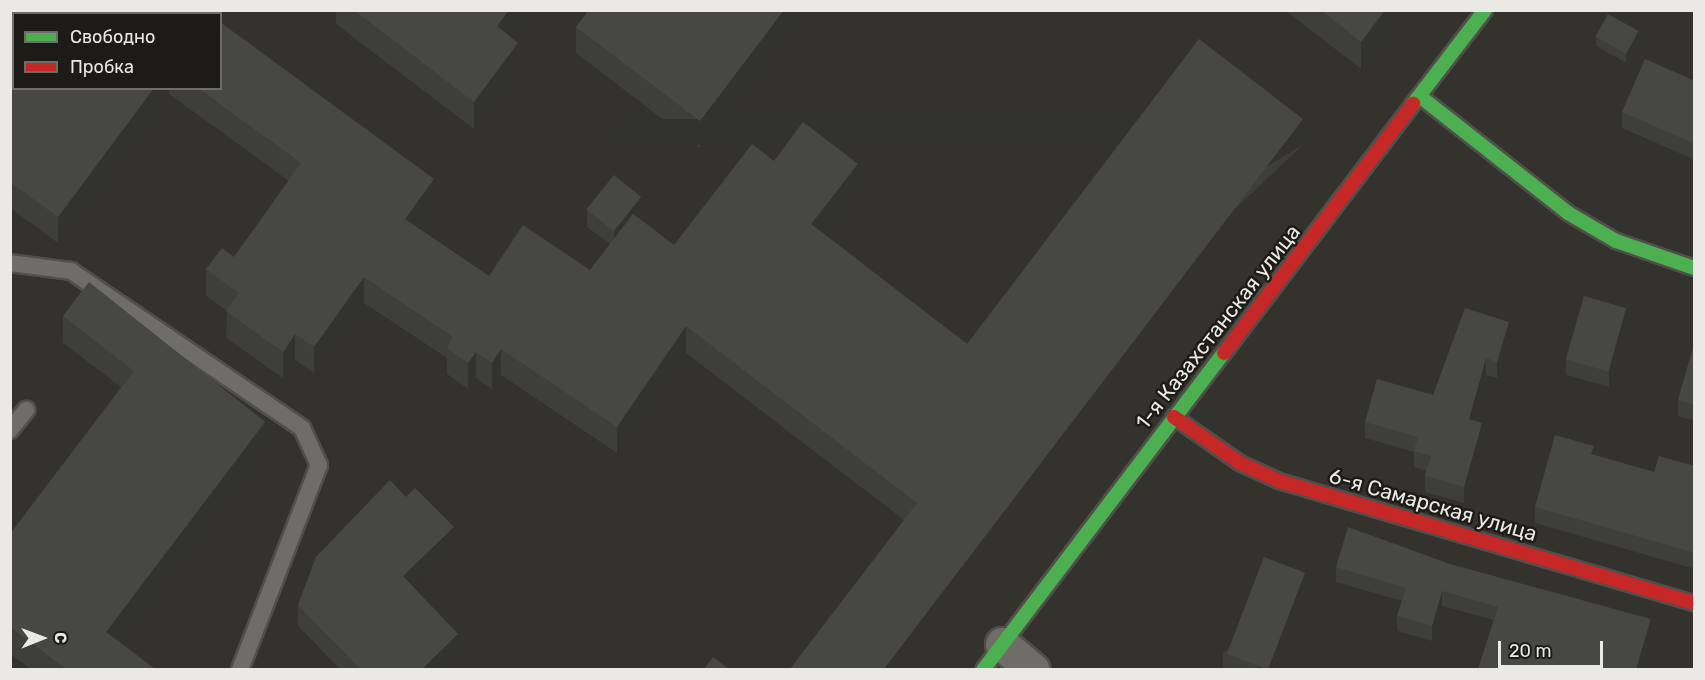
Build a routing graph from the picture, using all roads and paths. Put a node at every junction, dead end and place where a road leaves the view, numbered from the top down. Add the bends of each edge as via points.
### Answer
1 (1485, 10) edge
2 (1422, 98) junction
3 (10, 262) edge
4 (1695, 268) edge
5 (26, 410) dead end
6 (1174, 417) junction
7 (10, 430) edge
8 (1695, 603) edge
9 (992, 657) edge
10 (240, 669) edge
11 (1033, 669) edge

1 - 2 street, 1-я Казахстанская улица
2 - 4 street via 1568,213 1616,241
2 - 6 street, 1-я Казахстанская улица
3 - 10 lane via 71,271 302,428 319,465
5 - 7 lane
6 - 8 street, 6-я Самарская улица via 1240,463 1280,481
6 - 9 street, 1-я Казахстанская улица
9 - 11 street

